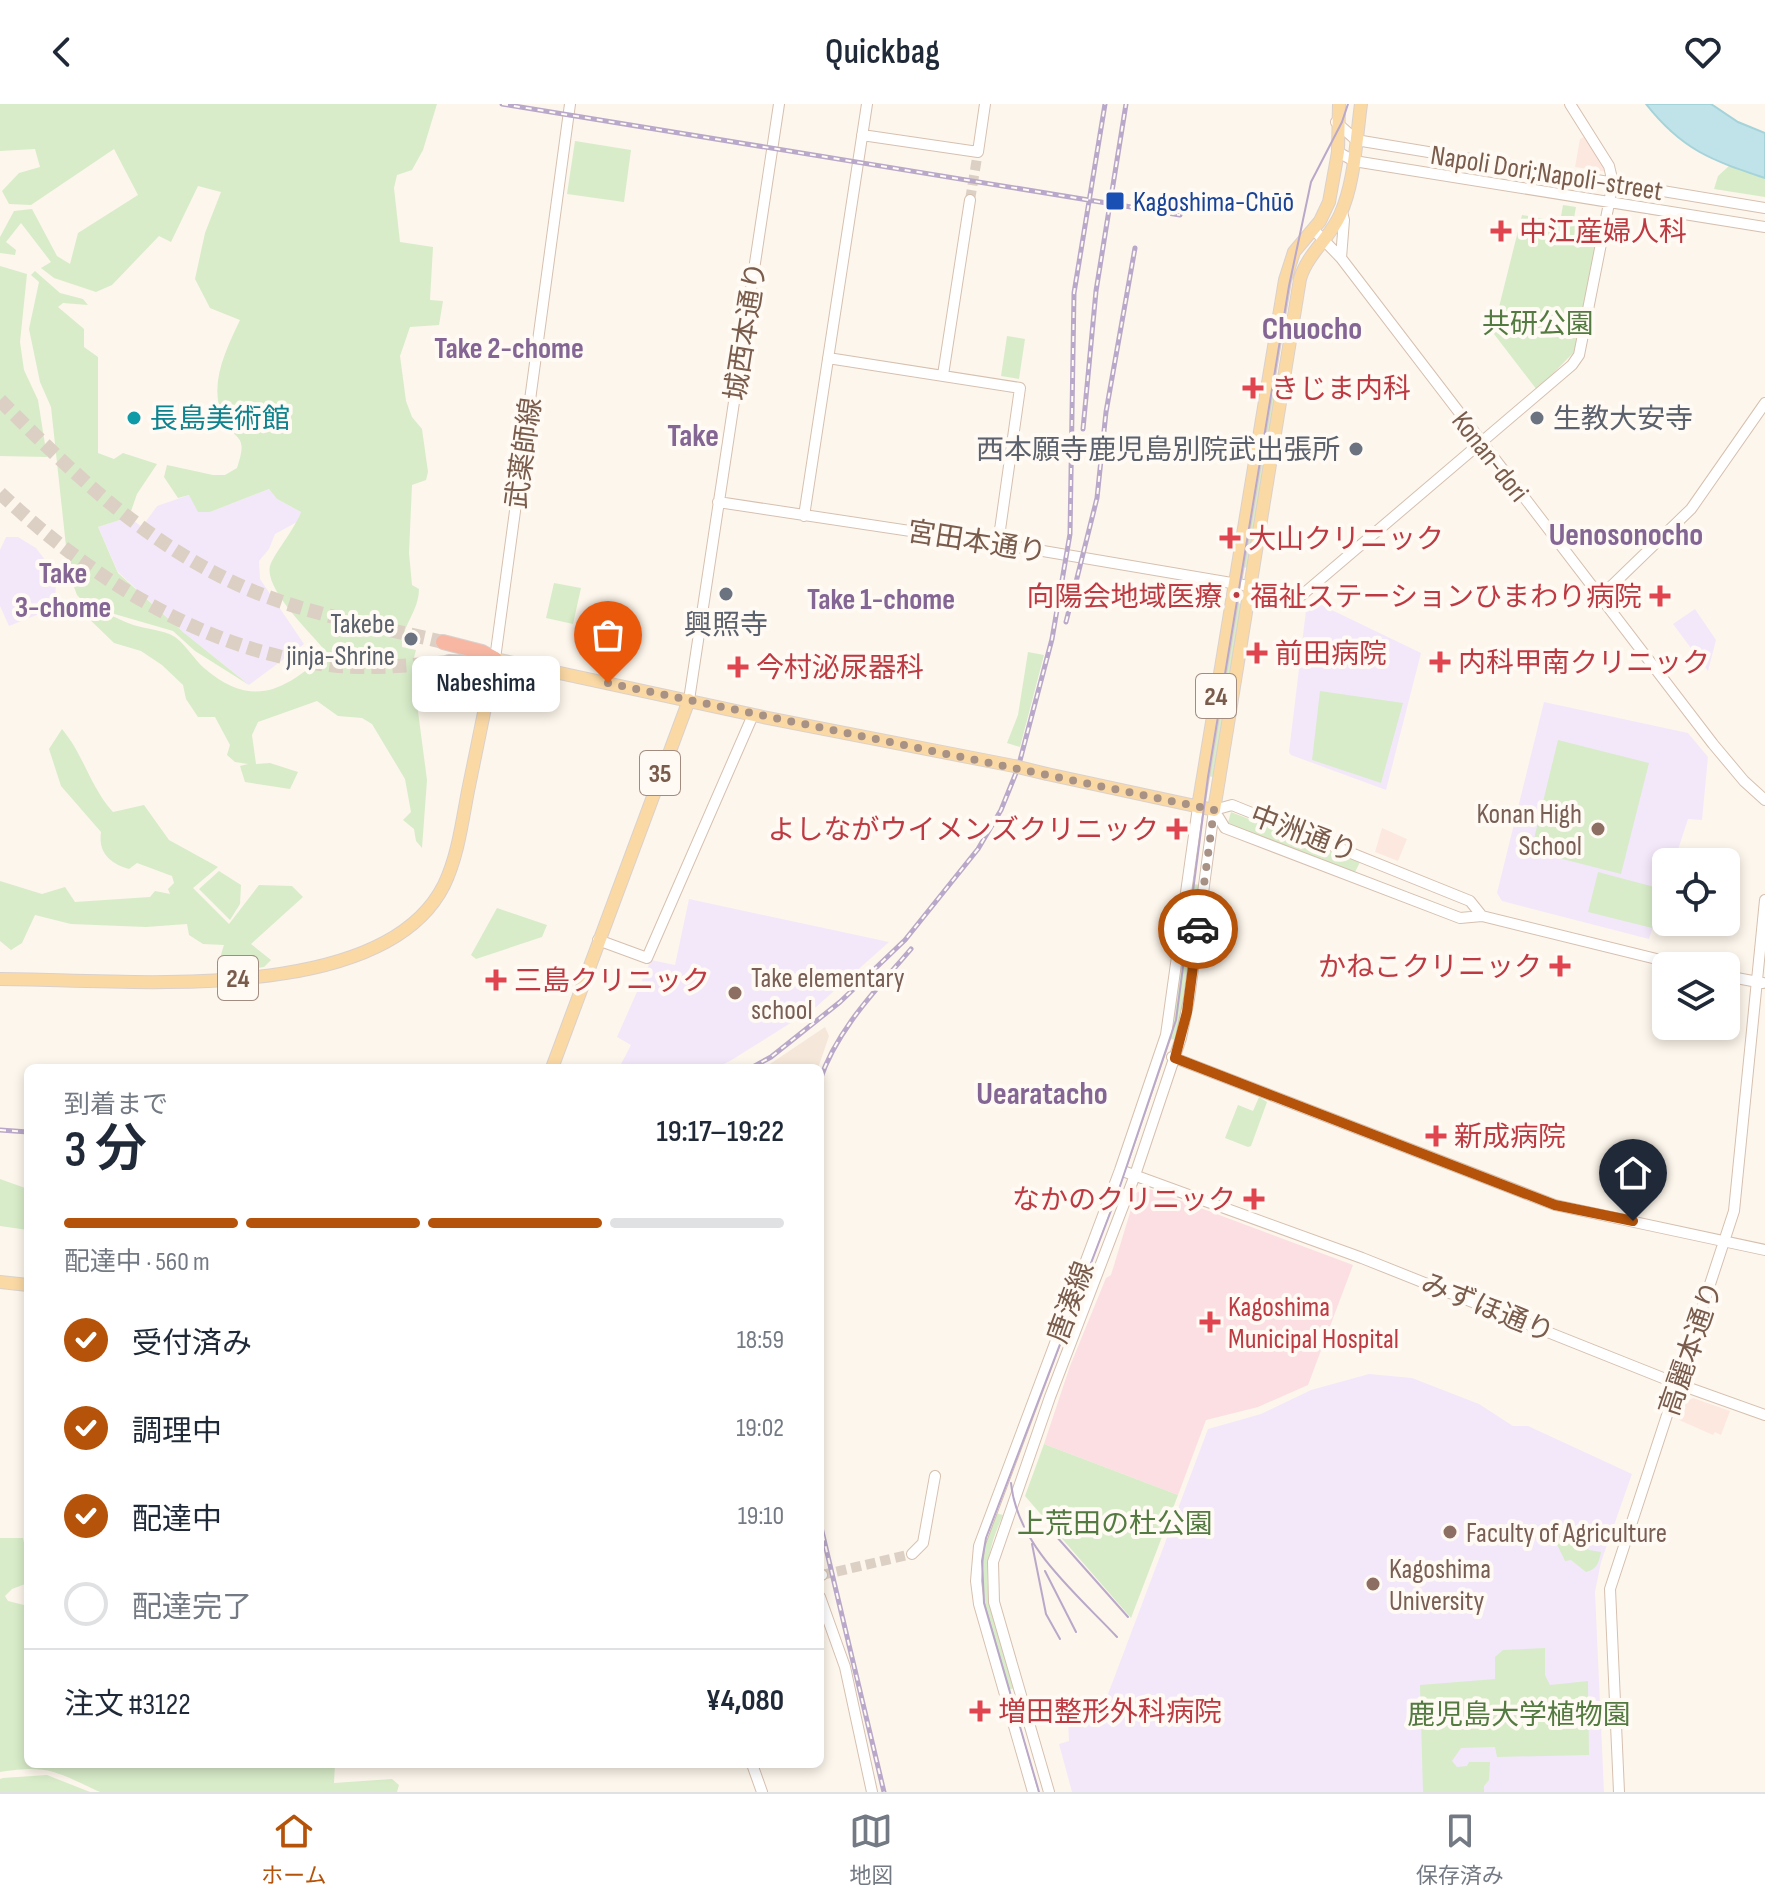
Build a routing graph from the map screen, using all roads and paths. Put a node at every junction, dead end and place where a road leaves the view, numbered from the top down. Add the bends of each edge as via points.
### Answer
1 (570, 104) edge
2 (779, 104) edge
3 (867, 104) edge
4 (985, 104) edge
5 (1339, 104) edge
6 (1361, 104) edge
7 (1570, 104) edge
8 (1336, 122) junction
9 (862, 135) junction
10 (1356, 140) junction
11 (1338, 152) junction
12 (1354, 161) junction
13 (1613, 183) junction
14 (1675, 193) junction
15 (970, 200) tunnel mouth
16 (1609, 202) junction
17 (1765, 208) edge
18 (1342, 212) junction
19 (1672, 212) junction
20 (1765, 227) edge
21 (1313, 229) junction
22 (1325, 241) junction
23 (1341, 258) junction
24 (828, 358) junction
25 (943, 375) junction
26 (1765, 403) edge
27 (1482, 444) junction
28 (718, 502) junction
29 (804, 516) junction
30 (998, 544) junction
31 (1235, 586) junction
32 (1250, 588) junction
33 (1600, 597) junction
34 (443, 642) tunnel mouth
35 (487, 661) junction
36 (449, 662) tunnel mouth
37 (689, 700) junction
38 (753, 715) junction
39 (1765, 800) edge
40 (1198, 807) junction
41 (1214, 810) junction
42 (1765, 900) edge
43 (1482, 916) junction
44 (598, 940) junction
45 (1652, 958) edge
46 (0, 979) edge
47 (1740, 979) edge
48 (1762, 983) edge
49 (1160, 1053) junction
50 (1175, 1058) junction
51 (553, 1064) edge
52 (1120, 1170) junction
53 (1135, 1175) junction
54 (1726, 1242) junction
55 (1765, 1250) edge
56 (0, 1282) edge
57 (24, 1285) edge
58 (1678, 1384) junction
59 (1765, 1415) edge
60 (935, 1476) dead end
61 (912, 1554) dead end
62 (824, 1608) edge
63 (753, 1768) edge
64 (762, 1792) edge
65 (872, 1792) edge
66 (1033, 1792) edge
67 (1049, 1792) edge
68 (1619, 1792) edge

1 - 35 street, 武薬師線
2 - 28 street, 城西本通り
3 - 9 street
4 - 9 street via 977,155
5 - 8 main road, 24
6 - 10 main road, 24
7 - 13 street via 1609,166
8 - 10 street
8 - 11 main road, 24
9 - 24 street
10 - 12 main road, 24
10 - 13 street, Napoli Dori;Napoli-street
11 - 12 street
11 - 21 main road, 24 via 1329,202
12 - 16 street
12 - 18 main road, 24
13 - 14 street, Napoli Dori;Napoli-street
13 - 16 street, 宮田本通り
14 - 17 street, Napoli Dori;Napoli-street
14 - 19 street
15 - 25 street
16 - 19 street
16 - 27 street, 宮田本通り via 1579,355
18 - 22 main road, 24
18 - 23 street
19 - 20 street
21 - 22 street, Konan-dori
21 - 31 main road, 24 via 1294,252 1285,280
22 - 23 street, Konan-dori
22 - 32 main road, 24 via 1300,279
23 - 27 street, Konan-dori
24 - 25 street
24 - 29 street
25 - 30 street via 1020,388
26 - 33 street via 1691,509
27 - 32 street, 宮田本通り via 1302,595
27 - 33 street, Konan-dori
28 - 29 street, 宮田本通り
28 - 37 street, 城西本通り
29 - 30 street, 宮田本通り
30 - 31 street, 宮田本通り
31 - 32 street, 宮田本通り
31 - 40 main road, 24
32 - 41 main road, 24
33 - 39 street, Konan-dori via 1713,744
34 - 35 highway via 482,652
35 - 36 highway
35 - 37 main road
35 - 46 main road, 24 via 453,858 434,901 408,929 362,953 258,976 185,983
37 - 38 main road
37 - 44 main road, 35
38 - 40 main road, bridge
38 - 44 street via 647,958
40 - 41 main road
40 - 49 street, 唐湊線 via 1172,1007
41 - 43 street, 中洲通り via 1232,805 1356,853 1470,901
41 - 43 street, 中洲通り via 1225,828 1343,875 1460,918
41 - 50 street, 唐湊線 via 1189,999
42 - 48 street, 高麗本通り
43 - 45 street, 中洲通り
44 - 51 main road, 35
47 - 48 street
48 - 54 street, 高麗本通り
49 - 50 street
49 - 52 street, 唐湊線
50 - 53 street, 唐湊線
50 - 54 street via 1555,1205
52 - 53 street, みずほ通り
52 - 66 street, 唐湊線 via 990,1513 976,1563 979,1604
53 - 58 street, みずほ通り via 1472,1300
53 - 67 street, 唐湊線 via 993,1562 994,1602
54 - 55 street
54 - 58 street, 高麗本通り
56 - 57 main road
58 - 59 street, みずほ通り
58 - 68 street, 高麗本通り via 1610,1589
60 - 61 street via 923,1543
62 - 65 street via 845,1667
63 - 64 street

